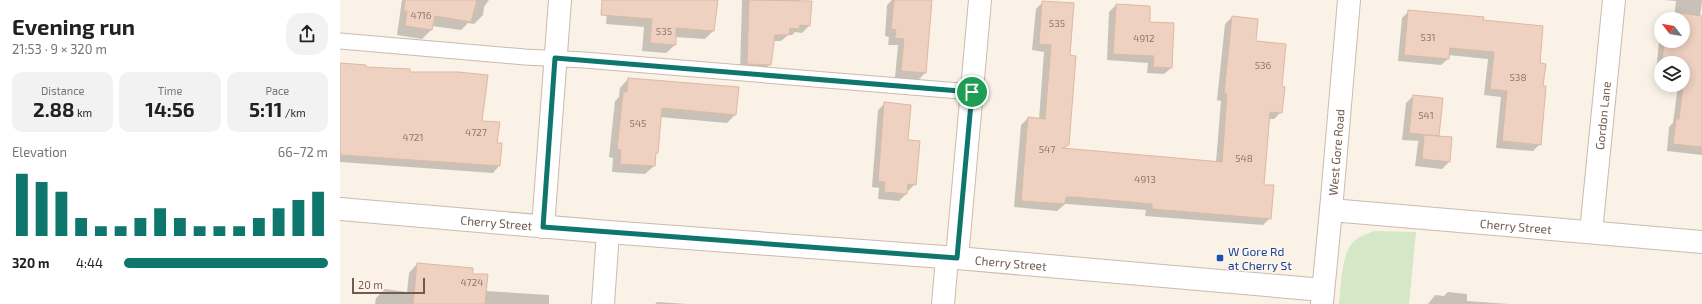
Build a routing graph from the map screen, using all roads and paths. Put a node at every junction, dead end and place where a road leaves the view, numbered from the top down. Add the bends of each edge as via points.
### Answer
1 (560, 0) edge
2 (980, 0) edge
3 (1349, 0) edge
4 (1614, 0) edge
5 (340, 41) edge
6 (555, 58) junction
7 (972, 92) junction
8 (340, 209) edge
9 (1331, 210) junction
10 (543, 227) junction
11 (608, 232) junction
12 (1591, 232) junction
13 (1702, 242) edge
14 (952, 258) junction
15 (1322, 297) edge
16 (603, 304) edge
17 (943, 304) edge

1 - 6 street
2 - 7 street
3 - 9 street, West Gore Road
4 - 12 street, Gordon Lane
5 - 6 lane
6 - 7 lane
6 - 10 street
7 - 14 street
8 - 10 street, Cherry Street
9 - 12 street, Cherry Street
9 - 15 street, West Gore Road
10 - 11 street, Cherry Street
11 - 14 street, Cherry Street
11 - 16 street
12 - 13 street, Cherry Street
14 - 15 street, Cherry Street
14 - 17 street

